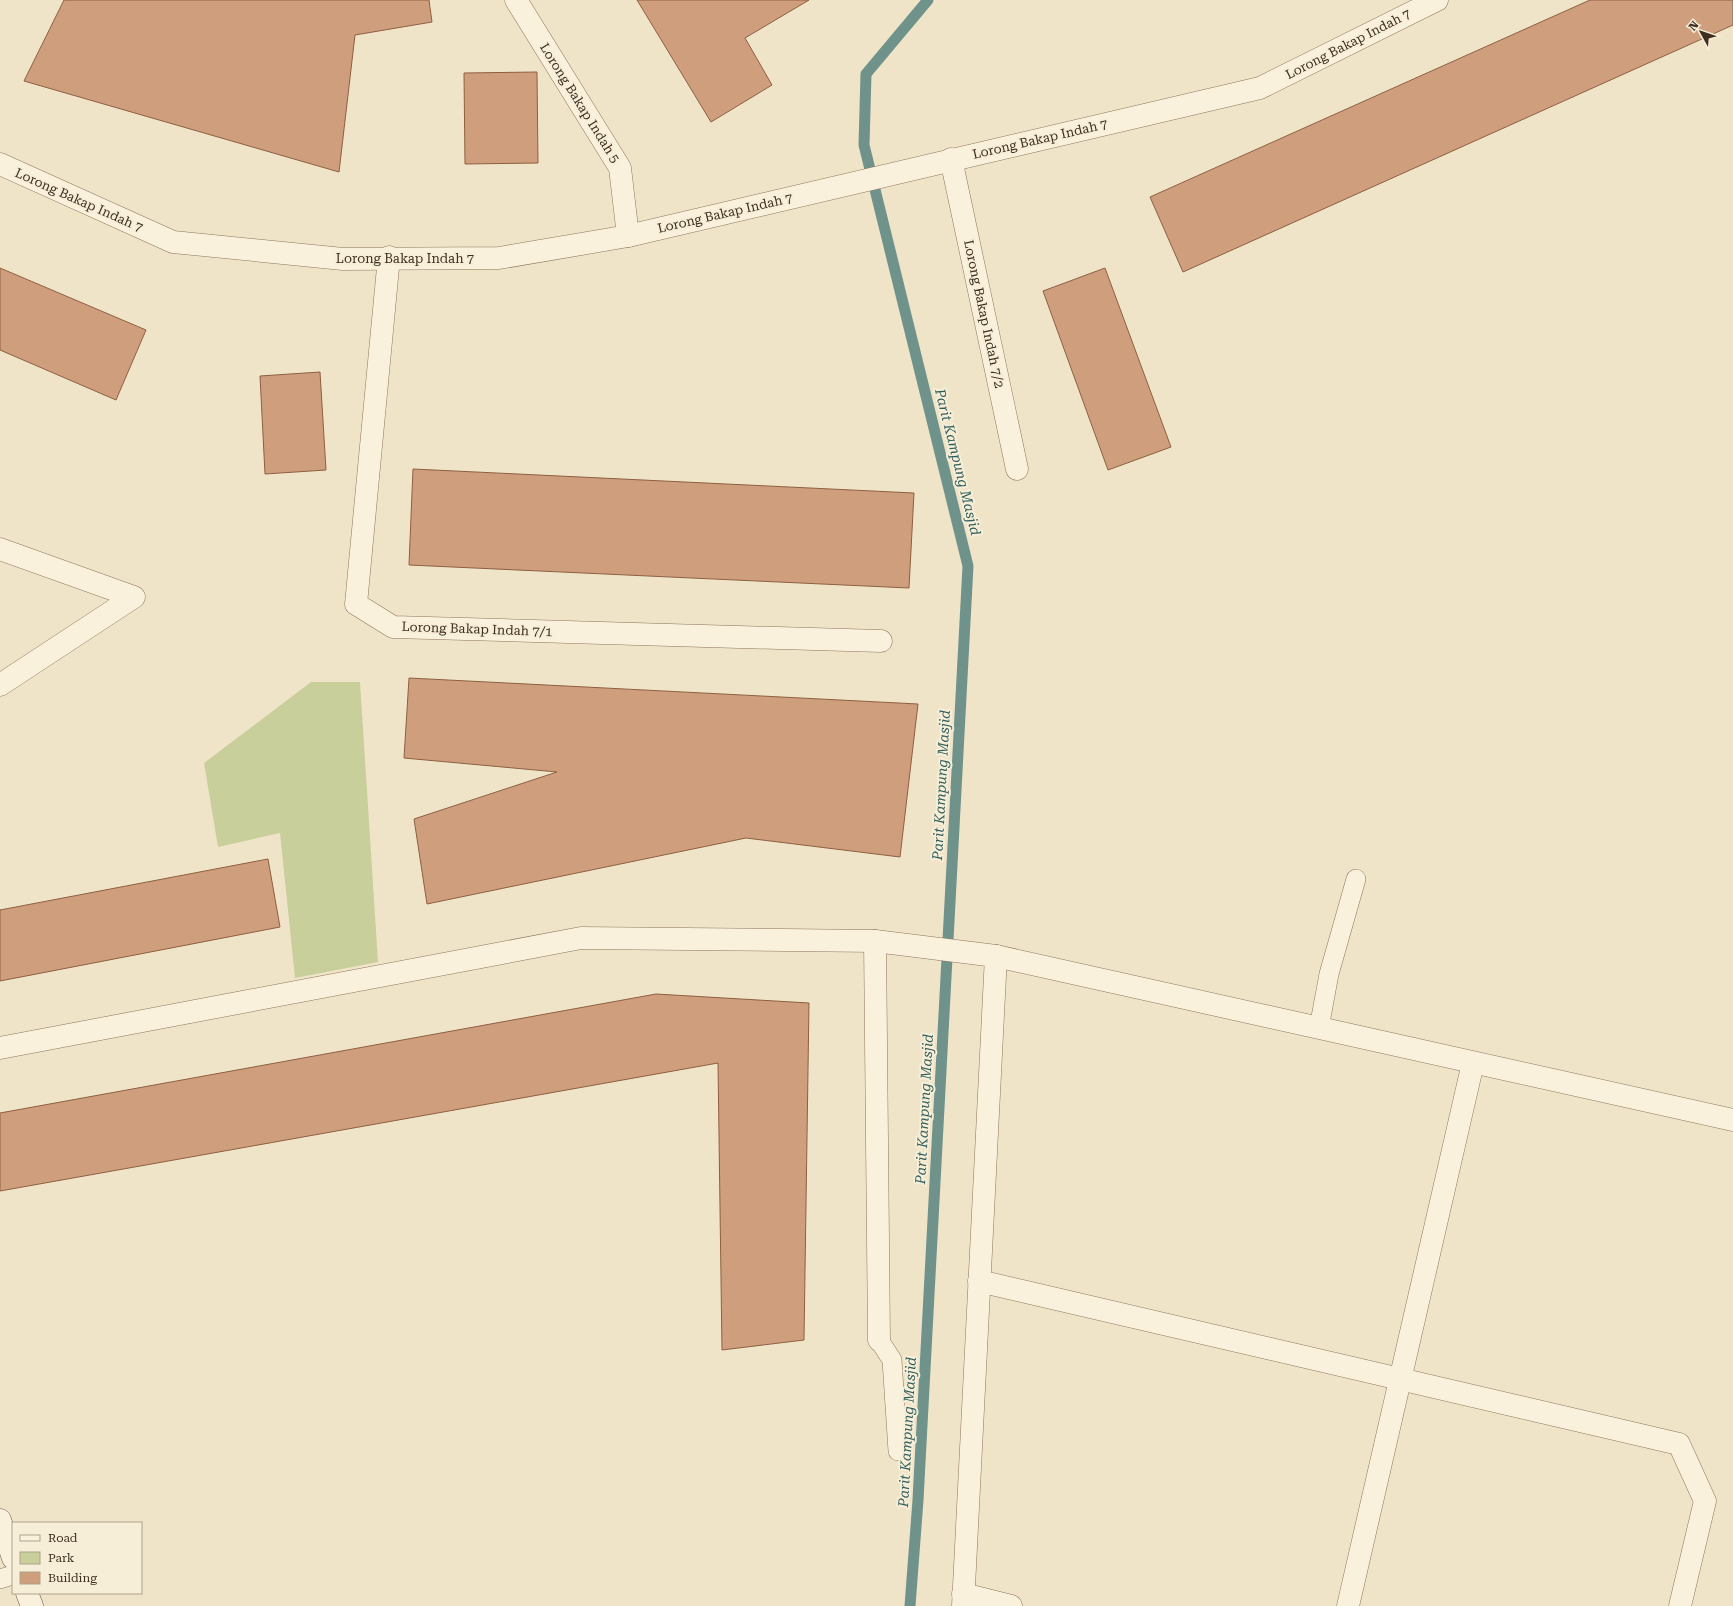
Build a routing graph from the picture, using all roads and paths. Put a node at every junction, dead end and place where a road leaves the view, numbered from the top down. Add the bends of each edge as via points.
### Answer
1 (516, 0) edge
2 (1437, 0) edge
3 (952, 159) junction
4 (0, 164) edge
5 (628, 236) junction
6 (389, 257) junction
7 (1017, 469) dead end
8 (0, 549) edge
9 (881, 641) dead end
10 (0, 685) edge
11 (1356, 879) dead end
12 (876, 941) junction
13 (996, 956) junction
14 (1319, 1028) junction
15 (0, 1048) edge
16 (1472, 1063) junction
17 (1733, 1120) edge
18 (979, 1281) junction
19 (879, 1340) joint
20 (1400, 1380) junction
21 (898, 1451) dead end
22 (0, 1520) edge
23 (12, 1555) edge
24 (12, 1575) edge
25 (0, 1579) edge
26 (27, 1594) edge
27 (963, 1600) edge
28 (32, 1606) edge
29 (1011, 1606) edge
30 (1348, 1606) edge
31 (1680, 1606) edge

1 - 5 street, Lorong Bakap Indah 5 via 620,168
2 - 3 street, Lorong Bakap Indah 7 via 1260,88
3 - 5 street, Lorong Bakap Indah 7
3 - 7 street, Lorong Bakap Indah 7/2
4 - 6 street, Lorong Bakap Indah 7 via 173,242 343,259
5 - 6 street, Lorong Bakap Indah 7 via 499,258
6 - 9 street, Lorong Bakap Indah 7/1 via 356,604 393,627
8 - 10 street via 134,598
11 - 14 lane via 1329,974
12 - 13 street
12 - 15 street via 581,938
12 - 19 street
13 - 14 street
13 - 18 street
14 - 16 street
16 - 17 street
16 - 20 street
18 - 20 street
18 - 27 street
19 - 21 lane via 892,1360
20 - 30 street
20 - 31 street via 1679,1444 1705,1500
22 - 23 street
24 - 25 lane
26 - 28 street
27 - 29 street

